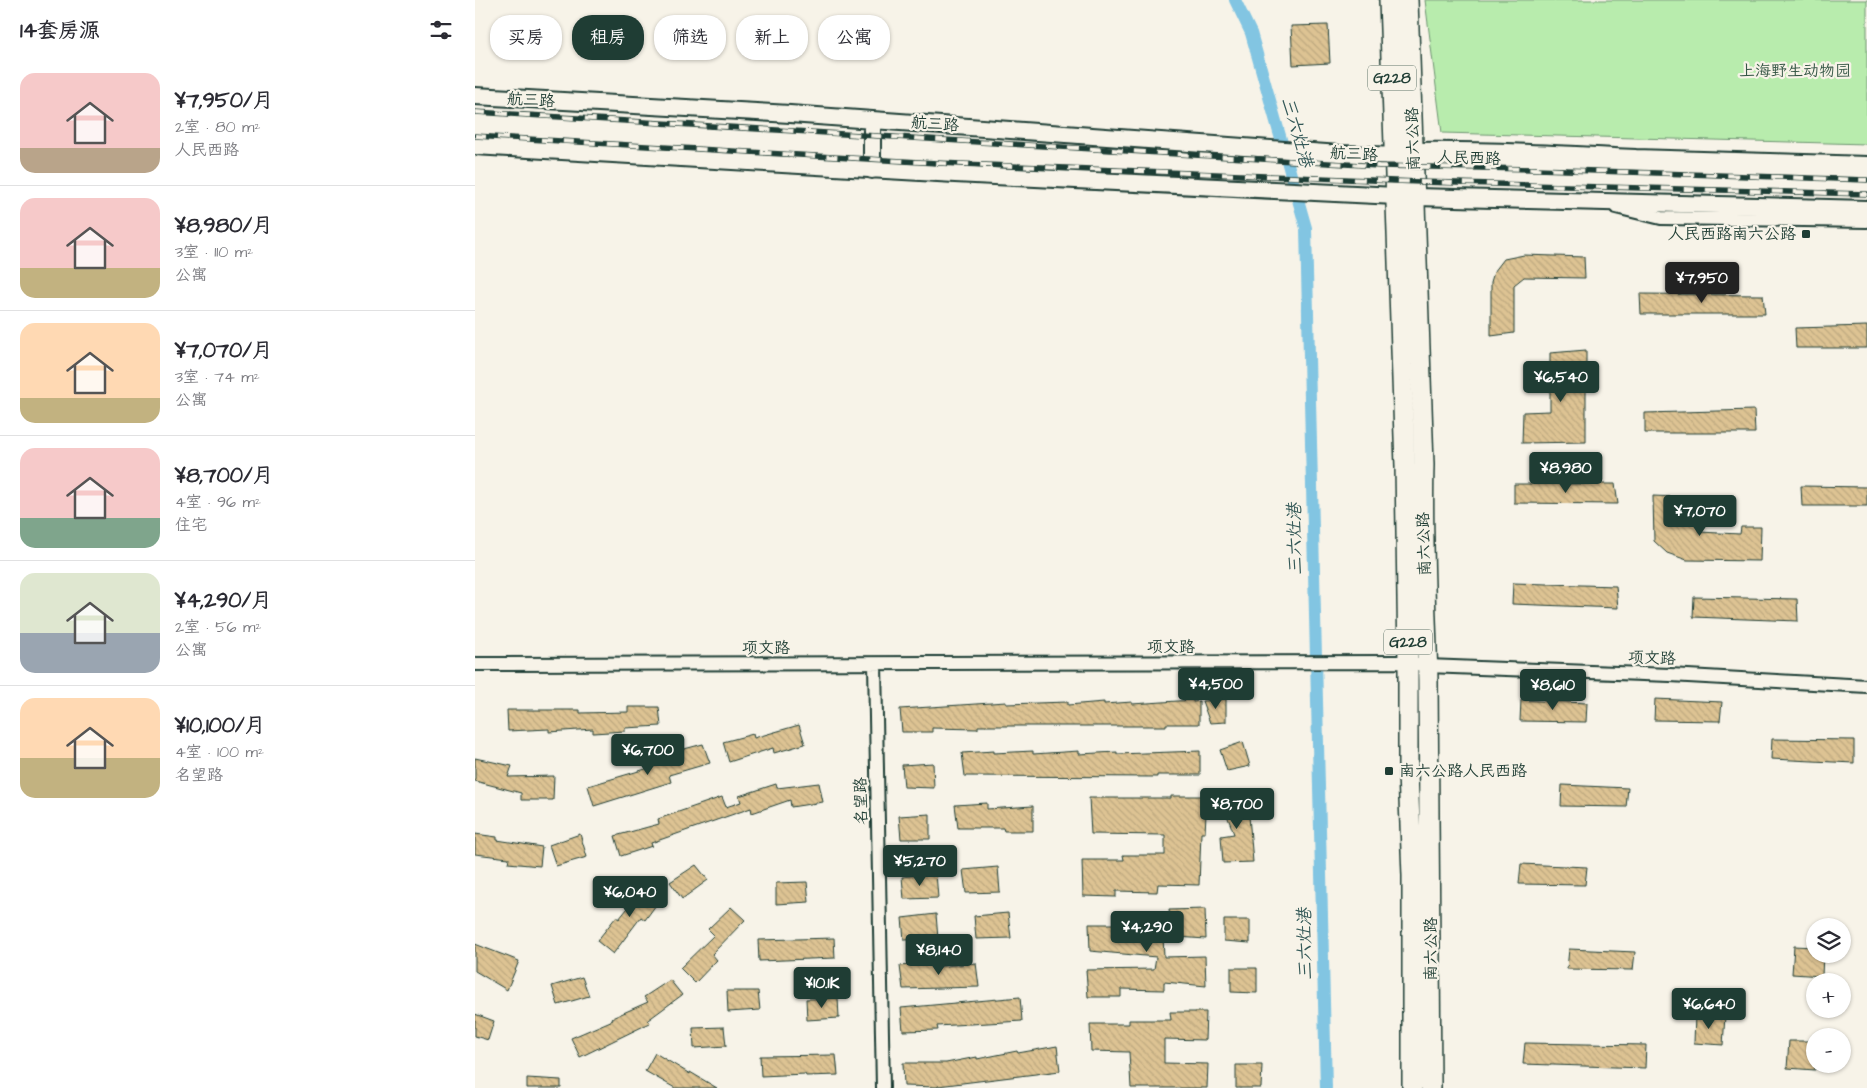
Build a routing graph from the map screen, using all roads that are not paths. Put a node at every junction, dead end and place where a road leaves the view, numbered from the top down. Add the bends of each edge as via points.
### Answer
1 (1389, 0) edge
2 (1409, 0) edge
3 (475, 96) edge
4 (873, 120) junction
5 (475, 146) edge
6 (1413, 152) junction
7 (1395, 156) junction
8 (1867, 163) edge
9 (873, 170) junction
10 (1867, 172) edge
11 (1395, 196) junction
12 (1416, 197) junction
13 (1592, 202) junction
14 (1867, 209) edge
15 (1867, 221) edge
16 (1408, 662) junction
17 (475, 664) edge
18 (875, 664) junction
19 (1427, 666) junction
20 (1867, 686) edge
21 (883, 1088) edge
22 (1412, 1088) edge
23 (1431, 1088) edge

1 - 7 highway, 南六公路 / G228
2 - 6 highway, 南六公路 / G228
3 - 4 main road, 航三路
4 - 7 main road, 航三路
4 - 9 main road
5 - 9 main road
6 - 7 main road, 人民西路
6 - 8 street, 人民西路 via 1529,150
6 - 10 main road, 人民西路
6 - 12 highway, 南六公路
7 - 11 highway, 南六公路
9 - 11 main road
11 - 12 main road
11 - 16 highway, 南六公路 / G228
12 - 13 main road
12 - 19 highway, 南六公路 / G228
13 - 14 main road
13 - 15 street via 1661,218
16 - 18 street, 项文路
16 - 19 street, 项文路
16 - 22 highway, 南六公路 / G228
17 - 18 street, 项文路
18 - 21 street, 名望路
19 - 20 street, 项文路
19 - 23 highway, 南六公路 / G228

